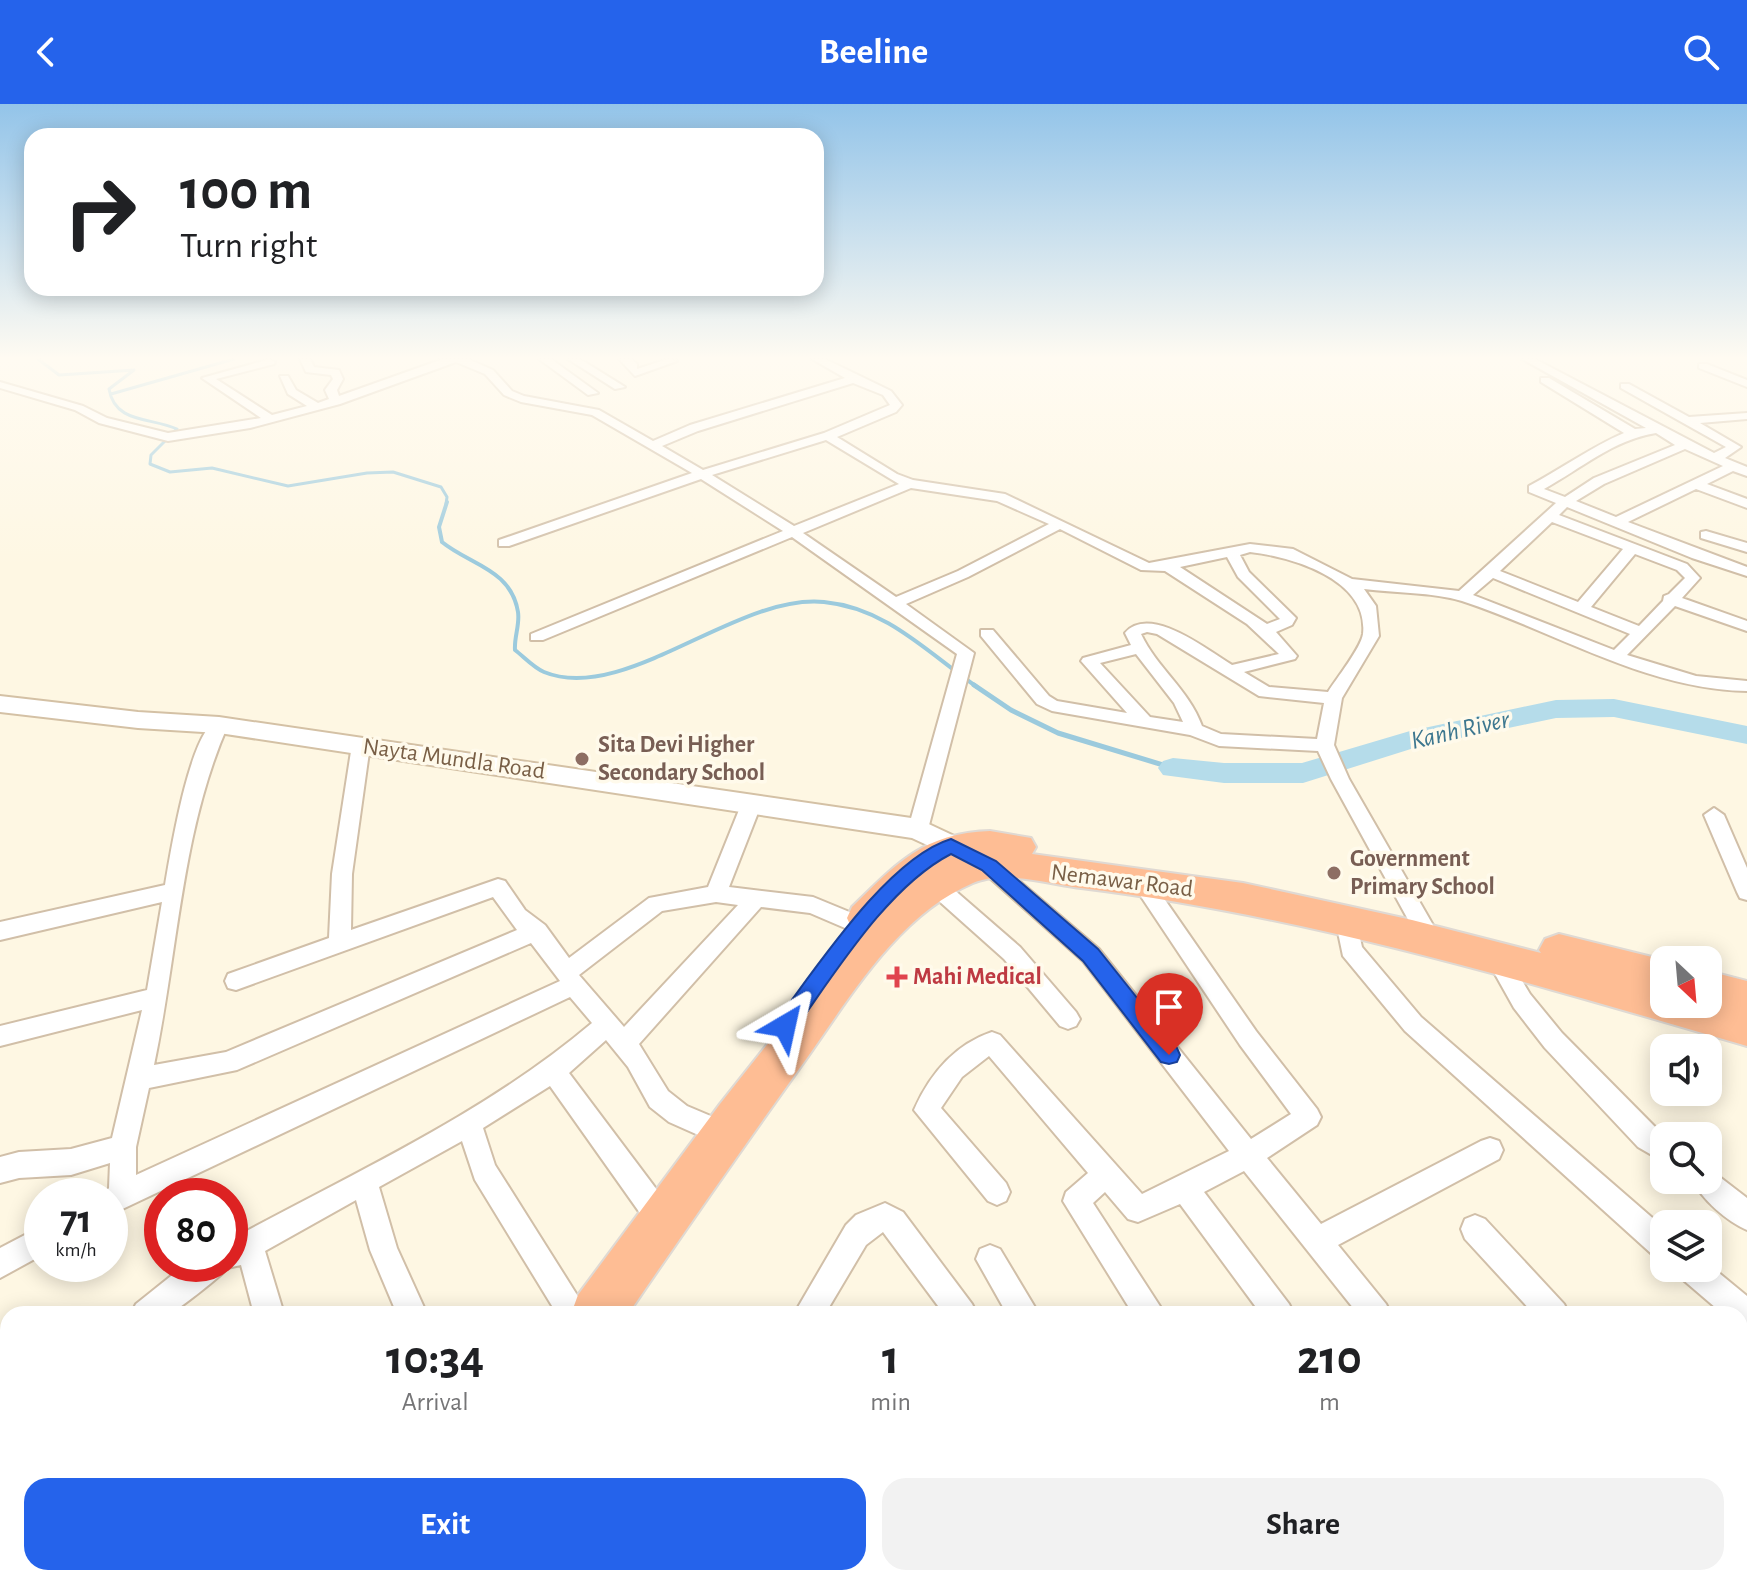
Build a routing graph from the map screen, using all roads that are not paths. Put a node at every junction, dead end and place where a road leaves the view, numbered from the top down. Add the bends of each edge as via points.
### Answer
1 (136, 428) edge
2 (217, 428) edge
3 (622, 428) edge
4 (694, 428) edge
5 (847, 428) edge
6 (1625, 428) edge
7 (1652, 428) edge
8 (1703, 428) edge
9 (1655, 430) junction
10 (1633, 433) junction
11 (828, 436) junction
12 (1747, 442) edge
13 (1731, 444) junction
14 (1685, 445) junction
15 (651, 446) junction
16 (1715, 458) junction
17 (1733, 466) junction
18 (1747, 472) edge
19 (702, 474) junction
20 (1693, 483) junction
21 (910, 484) junction
22 (1564, 503) junction
23 (1747, 504) edge
24 (1551, 517) junction
25 (1615, 523) junction
26 (1060, 524) junction
27 (792, 531) junction
28 (1706, 535) dead end
29 (504, 543) dead end
30 (1632, 548) junction
31 (1747, 548) edge
32 (1231, 552) junction
33 (1168, 566) junction
34 (1490, 572) junction
35 (1747, 572) edge
36 (1357, 590) junction
37 (1454, 594) junction
38 (1669, 599) junction
39 (896, 603) junction
40 (1581, 609) junction
41 (1747, 626) edge
42 (1264, 631) junction
43 (987, 633) dead end
44 (1641, 633) junction
45 (537, 637) dead end
46 (1139, 648) junction
47 (1616, 657) junction
48 (1227, 671) junction
49 (1747, 686) edge
50 (1333, 698) junction
51 (0, 704) edge
52 (1145, 722) junction
53 (219, 725) junction
54 (1194, 730) junction
55 (361, 745) junction
56 (1325, 745) junction
57 (751, 805) junction
58 (1714, 815) dead end
59 (935, 837) junction
60 (989, 866) junction
61 (1140, 880) junction
62 (937, 887) junction
63 (175, 891) junction
64 (1747, 892) edge
65 (716, 894) junction
66 (755, 900) junction
67 (1346, 918) junction
68 (1422, 926) junction
69 (869, 929) junction
70 (0, 931) edge
71 (537, 931) junction
72 (340, 943) junction
73 (1497, 958) junction
74 (1650, 974) edge
75 (570, 978) junction
76 (236, 981) dead end
77 (1722, 992) edge
78 (157, 997) junction
79 (1747, 998) edge
80 (1068, 1019) dead end
81 (1747, 1028) edge
82 (617, 1033) junction
83 (0, 1036) edge
84 (553, 1071) junction
85 (136, 1079) junction
86 (469, 1123) junction
87 (717, 1131) junction
88 (1650, 1137) edge
89 (123, 1147) junction
90 (1490, 1150) dead end
91 (1248, 1155) junction
92 (0, 1170) edge
93 (1106, 1174) junction
94 (119, 1178) edge
95 (364, 1182) junction
96 (1185, 1188) junction
97 (128, 1192) edge
98 (997, 1192) dead end
99 (1722, 1194) edge
100 (657, 1213) junction
101 (1747, 1216) edge
102 (1475, 1229) dead end
103 (1650, 1234) edge
104 (1318, 1241) junction
105 (248, 1245) edge
106 (24, 1250) edge
107 (990, 1259) dead end
108 (0, 1264) edge
109 (248, 1269) edge
110 (186, 1282) edge
111 (1708, 1282) edge
112 (156, 1306) edge
113 (265, 1306) edge
114 (408, 1306) edge
115 (574, 1306) edge
116 (585, 1306) edge
117 (814, 1306) edge
118 (956, 1306) edge
119 (1019, 1306) edge
120 (1145, 1306) edge
121 (1273, 1306) edge
122 (1370, 1306) edge
123 (1547, 1306) edge
124 (1736, 1306) edge

1 - 2 street via 172,436
3 - 15 street
4 - 15 street
5 - 11 street
6 - 10 street
7 - 9 street
8 - 13 street
9 - 10 street
9 - 14 street
10 - 22 street via 1534,489
11 - 19 street
11 - 21 street
12 - 13 street
13 - 16 street via 1735,447 1728,454
14 - 16 street
14 - 22 street via 1599,481
15 - 19 street
16 - 17 street
17 - 18 street
17 - 20 street
19 - 27 street
19 - 29 street
20 - 23 street
20 - 25 street
21 - 26 street via 1000,497
21 - 27 street
22 - 24 street
22 - 25 street
24 - 30 street
24 - 34 street
25 - 35 street
26 - 33 street via 1131,562
26 - 39 street
27 - 39 street
27 - 45 street
28 - 31 street
30 - 38 street via 1692,574
30 - 40 street
32 - 33 street
32 - 36 street via 1288,552
32 - 42 street via 1243,574 1288,618
33 - 42 street
34 - 37 street
34 - 40 street
36 - 37 street
36 - 50 street via 1368,606 1371,636
37 - 47 street
38 - 41 street
38 - 44 street
39 - 59 street via 966,653 953,693
40 - 44 street
42 - 48 street via 1289,656
43 - 52 street via 1052,706
44 - 47 street
46 - 48 street via 1133,633 1154,628
46 - 52 street via 1089,661
46 - 54 street via 1189,712
47 - 49 street via 1690,681
48 - 50 street via 1265,692
50 - 56 street
51 - 53 main road, Nayta Mundla Road
52 - 54 street
53 - 55 main road, Nayta Mundla Road
53 - 63 street via 189,803
54 - 56 street via 1219,740
55 - 57 main road, Nayta Mundla Road
55 - 72 street via 342,874
56 - 68 street
57 - 59 main road, Nayta Mundla Road
57 - 65 street
58 - 64 street
59 - 60 main road
59 - 68 highway via 997,843
59 - 69 highway, Nemawar Road via 924,860
60 - 61 highway, Nemawar Road
60 - 62 highway, Nemawar Road via 963,872
60 - 91 street via 1091,955
61 - 67 highway, Nemawar Road
61 - 91 street via 1308,1117
62 - 69 highway, Nemawar Road
62 - 80 street via 1012,953
63 - 70 street
63 - 78 street
65 - 66 street
65 - 75 street via 656,904
66 - 69 street via 813,905
66 - 82 street
67 - 68 highway, Nemawar Road
67 - 103 street via 1351,950 1413,1024
68 - 73 highway, Nemawar Road
68 - 74 highway
69 - 87 highway, Nemawar Road
71 - 72 street via 524,923 498,887
71 - 75 street
71 - 85 street via 228,1062
72 - 76 street
73 - 81 highway, Nemawar Road
73 - 88 street via 1512,990 1541,1027
75 - 82 street
75 - 97 street
77 - 79 highway
78 - 83 street
78 - 85 street
82 - 84 street
82 - 87 street via 659,1099
84 - 86 street
84 - 100 street
85 - 89 street
86 - 95 street
86 - 115 street via 484,1171
87 - 100 highway, Nemawar Road
89 - 92 street via 71,1162
89 - 94 street
90 - 104 street
91 - 96 street
91 - 104 street
93 - 96 street via 1138,1209
93 - 98 street via 992,1042 964,1056 927,1110
93 - 120 street via 1076,1201
95 - 105 street
95 - 114 street via 384,1250
96 - 121 street
99 - 101 street
100 - 116 highway, Nemawar Road
102 - 123 street
104 - 122 street
106 - 108 street
107 - 119 street
109 - 113 street
110 - 112 street
111 - 124 street
117 - 118 street via 856,1235 885,1217

